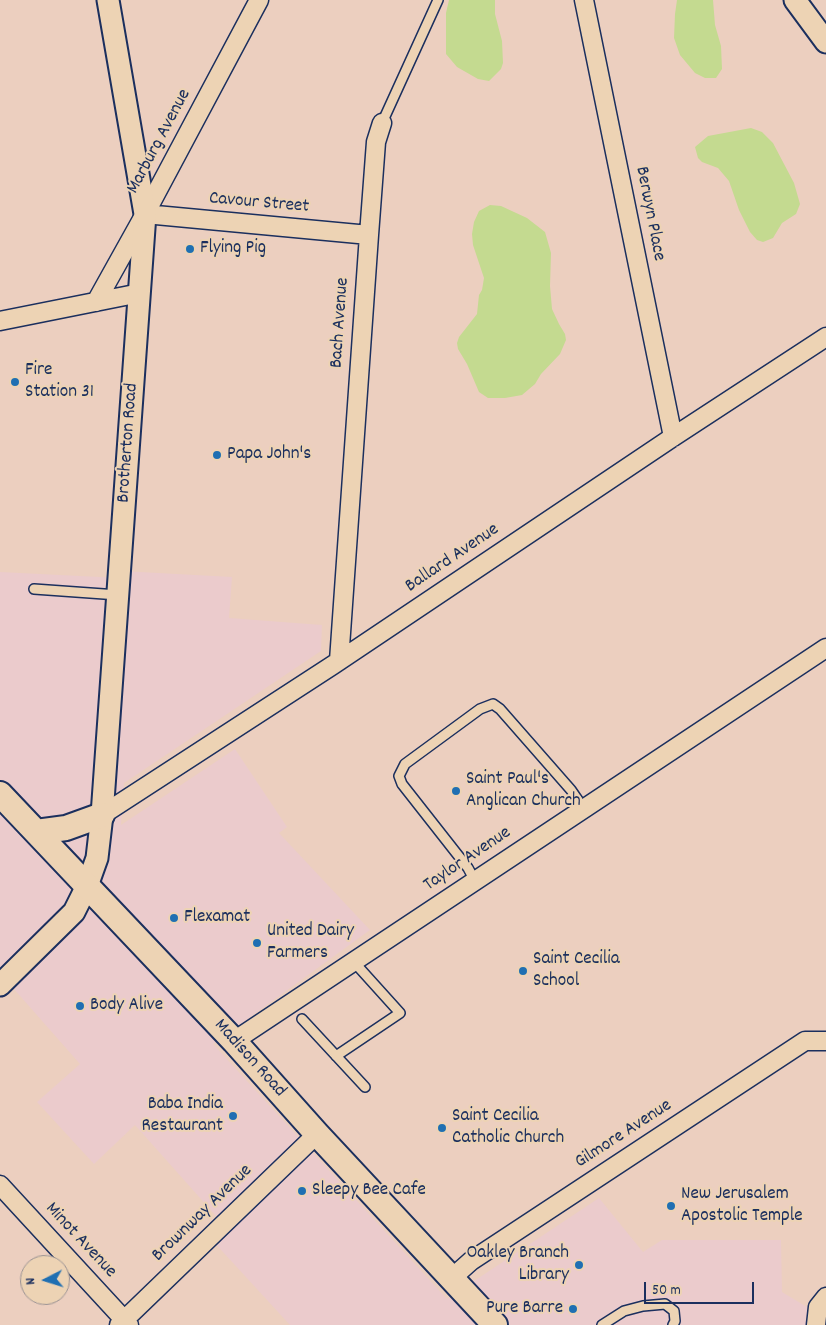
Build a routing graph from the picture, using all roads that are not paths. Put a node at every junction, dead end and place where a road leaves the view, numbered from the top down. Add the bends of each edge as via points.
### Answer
1 (108, 0) edge
2 (259, 0) edge
3 (438, 0) edge
4 (584, 0) edge
5 (795, 0) edge
6 (826, 42) edge
7 (382, 123) joint
8 (145, 214) junction
9 (369, 235) junction
10 (140, 293) junction
11 (96, 302) junction
12 (0, 321) edge
13 (826, 336) edge
14 (672, 437) junction
15 (34, 589) dead end
16 (118, 595) junction
17 (826, 648) edge
18 (339, 661) junction
19 (0, 794) edge
20 (584, 809) junction
21 (102, 815) junction
22 (36, 832) junction
23 (475, 881) junction
24 (87, 886) junction
25 (354, 962) junction
26 (0, 985) edge
27 (302, 1019) dead end
28 (234, 1041) junction
29 (826, 1041) edge
30 (336, 1056) junction
31 (365, 1086) dead end
32 (317, 1134) junction
33 (0, 1185) edge
34 (452, 1278) junction
35 (826, 1297) edge
36 (124, 1323) edge
37 (495, 1325) edge
38 (602, 1325) edge
39 (673, 1325) edge
40 (816, 1325) edge

1 - 8 street, Brotherton Road
2 - 8 street, Marburg Avenue
3 - 7 lane, Bach Avenue
4 - 14 street, Berwyn Place
5 - 6 street
7 - 9 street, Bach Avenue via 376,142
8 - 9 street, Cavour Street
8 - 10 street, Brotherton Road
8 - 11 street, Marburg Avenue
9 - 18 street, Bach Avenue
10 - 11 street
10 - 16 street, Brotherton Road
11 - 12 street
13 - 14 street, Ballard Avenue
14 - 18 street, Ballard Avenue
15 - 16 lane
16 - 21 street, Brotherton Road
17 - 20 street, Taylor Avenue
18 - 21 street, Ballard Avenue
19 - 22 main road, Madison Road
20 - 23 street, Taylor Avenue
20 - 23 lane via 500,709 493,704 480,709 424,748 405,764 399,776
21 - 22 main road via 66,828
21 - 24 street, Brotherton Road via 97,858
22 - 24 main road, Madison Road
23 - 25 street, Taylor Avenue
24 - 26 street, Brotherton Road via 74,912
24 - 28 main road, Madison Road
25 - 28 street, Taylor Avenue
25 - 30 lane via 400,1013
27 - 30 lane
28 - 32 main road, Madison Road
29 - 34 street, Gilmore Avenue via 805,1042 471,1261
30 - 31 lane
32 - 34 main road, Madison Road
32 - 36 street, Brownway Avenue
33 - 36 street, Minot Avenue
34 - 37 main road, Madison Road
35 - 40 street via 818,1307
38 - 39 lane via 624,1312 665,1304 674,1311

